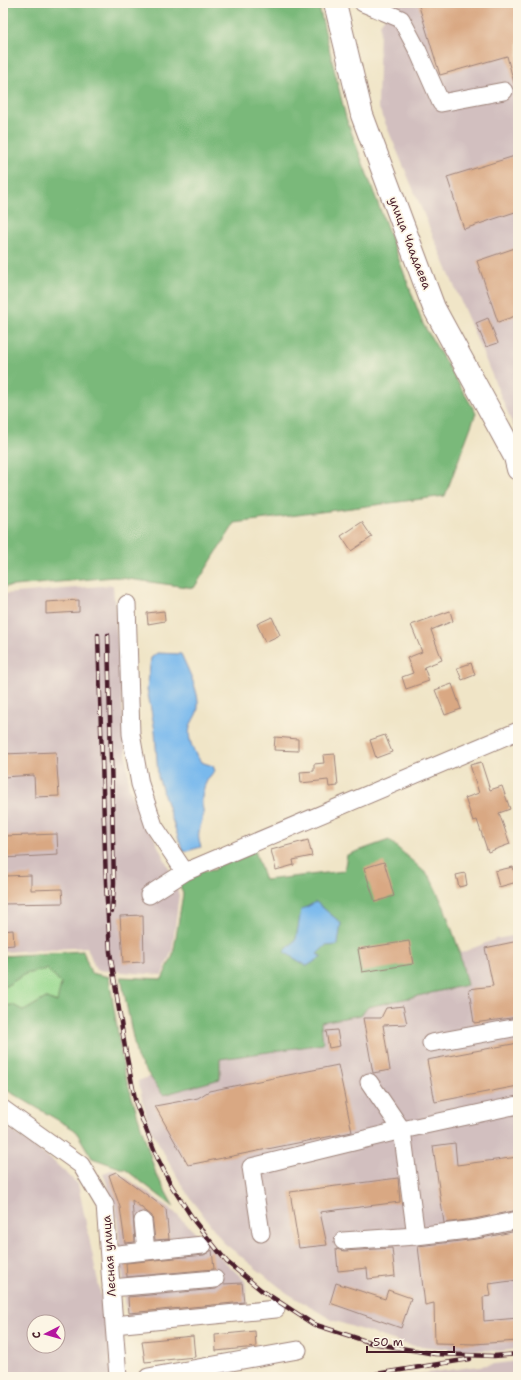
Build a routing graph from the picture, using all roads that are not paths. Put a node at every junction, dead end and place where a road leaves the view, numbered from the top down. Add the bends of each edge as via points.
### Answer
1 (362, 3) edge
2 (341, 4) edge
3 (504, 91) dead end
4 (517, 461) edge
5 (127, 604) dead end
6 (518, 731) edge
7 (185, 872) junction
8 (149, 895) dead end
9 (518, 1027) edge
10 (431, 1043) dead end
11 (369, 1082) dead end
12 (518, 1105) edge
13 (3, 1109) edge
14 (402, 1130) junction
15 (518, 1220) edge
16 (143, 1221) dead end
17 (260, 1233) dead end
18 (416, 1236) junction
19 (343, 1241) dead end
20 (203, 1245) dead end
21 (146, 1251) junction
22 (109, 1255) junction
23 (215, 1279) dead end
24 (111, 1288) junction
25 (276, 1308) dead end
26 (114, 1325) junction
27 (298, 1350) dead end
28 (118, 1377) edge
29 (148, 1377) edge

1 - 3 street via 401,19 441,103
2 - 4 main road, улица Чаадаева via 362,116 434,308
5 - 7 street via 131,734 140,784 154,826
6 - 7 street
7 - 8 street
9 - 10 street
11 - 14 street
12 - 14 street
13 - 22 street, Лесная улица via 81,1165 105,1206
14 - 17 street via 251,1167
14 - 18 street
15 - 18 street via 476,1229
16 - 21 street
18 - 19 street
20 - 21 street
21 - 22 street
22 - 24 street, Лесная улица
23 - 24 street
24 - 26 street, Лесная улица
25 - 26 street
26 - 28 street, Лесная улица
27 - 29 street

